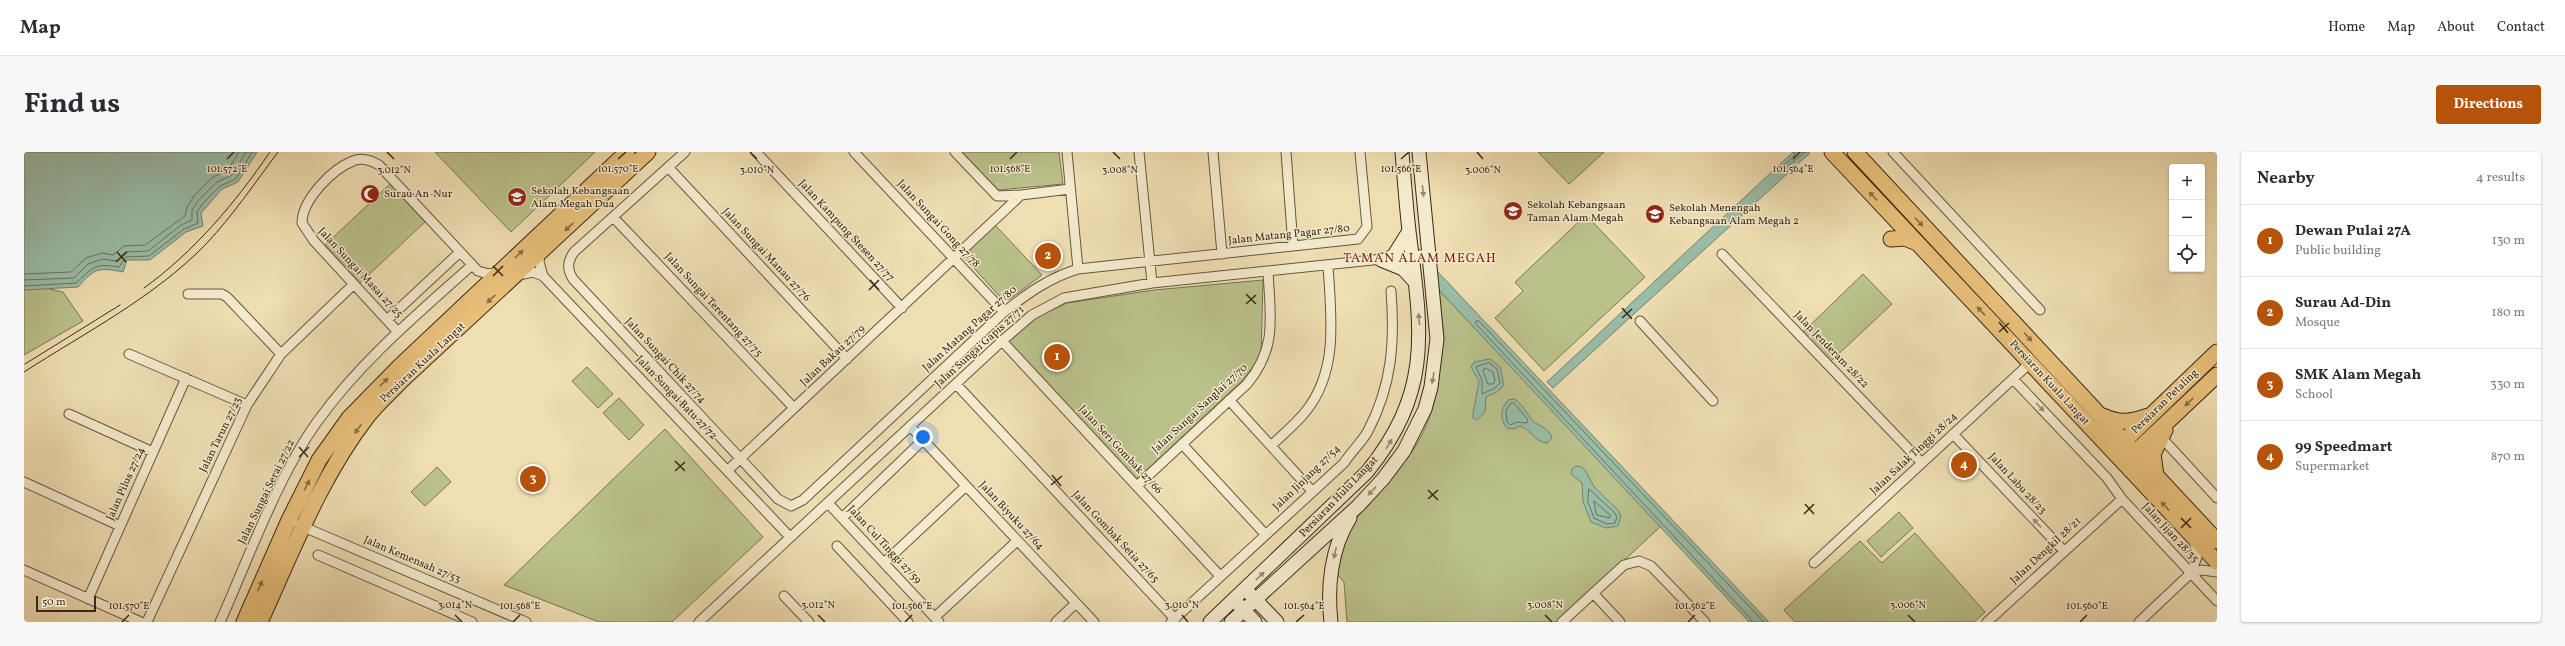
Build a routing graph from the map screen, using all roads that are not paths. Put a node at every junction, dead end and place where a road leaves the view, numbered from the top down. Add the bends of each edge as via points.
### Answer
1 (627, 152) edge
2 (648, 152) edge
3 (685, 152) edge
4 (756, 152) edge
5 (854, 152) edge
6 (955, 152) edge
7 (1067, 152) edge
8 (1139, 152) edge
9 (1213, 152) edge
10 (1286, 152) edge
11 (1360, 152) edge
12 (1402, 152) edge
13 (1419, 152) edge
14 (1832, 152) edge
15 (1855, 152) edge
16 (1893, 152) edge
17 (668, 167) junction
18 (1070, 190) junction
19 (1021, 195) junction
20 (1889, 212) junction
21 (614, 218) junction
22 (1409, 231) junction
23 (1293, 246) junction
24 (1921, 246) junction
25 (460, 252) junction
26 (540, 254) junction
27 (1222, 254) junction
28 (1430, 254) junction
29 (1722, 254) dead end
30 (1413, 256) junction
31 (954, 260) junction
32 (1384, 260) junction
33 (1151, 262) junction
34 (1328, 266) junction
35 (475, 268) junction
36 (1078, 269) junction
37 (503, 270) junction
38 (1268, 272) junction
39 (518, 275) junction
40 (543, 276) junction
41 (1415, 282) junction
42 (1152, 283) junction
43 (354, 284) junction
44 (1391, 291) dead end
45 (188, 294) dead end
46 (470, 300) junction
47 (902, 308) junction
48 (2040, 310) dead end
49 (1004, 312) junction
50 (387, 320) junction
51 (1640, 321) dead end
52 (398, 332) junction
53 (1002, 341) junction
54 (2217, 352) edge
55 (130, 354) dead end
56 (281, 354) junction
57 (847, 359) junction
58 (2030, 363) junction
59 (2217, 375) edge
60 (186, 378) junction
61 (2013, 379) junction
62 (956, 384) junction
63 (1230, 400) junction
64 (1713, 401) dead end
65 (247, 405) junction
66 (794, 408) junction
67 (69, 414) dead end
68 (2098, 414) junction
69 (2149, 416) junction
70 (2172, 417) junction
71 (910, 426) junction
72 (1953, 434) junction
73 (2161, 437) junction
74 (923, 440) junction
75 (1182, 444) junction
76 (1271, 446) junction
77 (2119, 447) junction
78 (153, 452) junction
79 (740, 458) junction
80 (2129, 458) junction
81 (1922, 463) junction
82 (728, 470) junction
83 (2156, 475) junction
84 (24, 482) edge
85 (966, 486) junction
86 (1137, 486) junction
87 (1312, 492) junction
88 (2217, 498) edge
89 (2122, 499) junction
90 (828, 502) junction
91 (1358, 506) junction
92 (842, 518) junction
93 (289, 520) junction
94 (120, 526) junction
95 (303, 526) junction
96 (1265, 534) junction
97 (2192, 534) junction
98 (790, 537) junction
99 (1017, 541) junction
100 (2217, 541) edge
101 (837, 546) dead end
102 (2064, 551) junction
103 (318, 555) dead end
104 (2217, 562) edge
105 (884, 563) junction
106 (1814, 563) dead end
107 (24, 570) edge
108 (2217, 572) edge
109 (2190, 573) junction
110 (1220, 576) junction
111 (1245, 590) junction
112 (1593, 593) junction
113 (784, 596) dead end
114 (88, 599) junction
115 (1255, 599) junction
116 (1234, 600) junction
117 (2217, 601) edge
118 (1076, 603) junction
119 (1244, 610) junction
120 (937, 620) edge
121 (1173, 620) edge
122 (141, 622) edge
123 (147, 622) edge
124 (220, 622) edge
125 (244, 622) edge
126 (260, 622) edge
127 (472, 622) edge
128 (526, 622) edge
129 (699, 622) edge
130 (809, 622) edge
131 (908, 622) edge
132 (1056, 622) edge
133 (1094, 622) edge
134 (1210, 622) edge
135 (1231, 622) edge
136 (1255, 622) edge
137 (1277, 622) edge
138 (1331, 622) edge
139 (1562, 622) edge
140 (1620, 622) edge
141 (1705, 622) edge
142 (1987, 622) edge
143 (2138, 622) edge

37 -> 1 main road, Persiaran Kuala Langat
2 -> 26 main road, Persiaran Kuala Langat
3 - 17 street
4 - 47 street, Jalan Kampung Stesen 27/77
5 - 31 street, Jalan Sungai Gong 27/78
6 - 19 street via 997,196
7 - 18 street
8 - 33 street
9 - 27 street
10 - 23 street
11 - 23 street, Jalan Matang Pagar 27/80 via 1368,227 1364,235 1352,241
12 - 22 main road, Persiaran Hulu Langat
13 -> 28 main road, Persiaran Hulu Langat
20 -> 14 main road, Persiaran Kuala Langat
15 -> 68 main road, Persiaran Kuala Langat
16 - 48 street
17 - 21 street
17 - 57 street, Jalan Sungai Manau 27/76
18 - 19 street
18 - 36 street
19 - 31 street, Jalan Bakau 27/79
20 - 24 main road, Persiaran Kuala Langat
20 - 24 main road via 1894,219 1892,238 1905,238
21 - 66 street, Jalan Sungai Terentang 27/75
21 - 79 street, Jalan Sungai Chik 27/74 via 570,258 569,271 573,279
22 - 30 main road, Persiaran Hulu Langat
22 - 32 main road via 1394,255
23 - 27 street, Jalan Matang Pagar 27/80
58 -> 24 main road, Persiaran Kuala Langat
25 - 35 street, Jalan Sungai Masai 27/25
25 - 43 street, Jalan Sungai Masai 27/25 via 379,165 371,161 354,160 313,194 302,215 306,232
25 - 50 street
26 - 39 main road, Persiaran Kuala Langat
26 - 40 street via 539,262
27 - 33 street, Jalan Matang Pagar 27/80
28 - 30 street, Jalan Sungai Gapis 27/71
28 -> 91 main road, Persiaran Hulu Langat via 1437,340 1433,375 1425,409 1404,451 1383,480
29 - 81 street, Jalan Jenderam 28/22
30 - 32 street, Jalan Sungai Gapis 27/71
30 - 41 main road, Persiaran Hulu Langat
31 - 47 street, Jalan Bakau 27/79
31 - 49 street, Jalan Sungai Gong 27/78
32 - 34 street, Jalan Sungai Gapis 27/71
32 - 41 main road via 1404,269
33 - 36 street, Jalan Matang Pagar 27/80
33 - 42 street
34 - 38 street, Jalan Sungai Gapis 27/71
34 - 76 street via 1332,329 1327,369 1306,411
35 - 37 street via 489,274
35 - 46 street via 478,283
35 - 52 street, Jalan Sungai Serai 27/22
36 - 49 street, Jalan Matang Pagar 27/80 via 1058,275 1042,284
37 - 46 main road, Persiaran Kuala Langat
38 - 42 street, Jalan Sungai Gapis 27/71
38 - 63 street, Jalan Sungai Sanglai 27/70 via 1270,332 1267,354 1260,369
39 - 40 street via 533,272
39 -> 95 main road, Persiaran Kuala Langat via 401,381 368,415 338,459
40 - 82 street, Jalan Sungai Batu 27/72
111 -> 41 main road, Persiaran Hulu Langat via 1367,472 1394,435 1408,403 1418,362 1420,340
42 - 53 street, Jalan Sungai Gapis 27/71 via 1064,298 1032,315
43 - 50 street, Jalan Sungai Masai 27/25
43 - 56 street, Jalan Tarun 27/23
44 - 87 street, Jalan Jinjang 27/54 via 1394,326 1392,359 1382,400 1367,432 1344,463
45 - 56 street via 222,294 227,297
93 -> 46 main road, Persiaran Kuala Langat via 320,460 349,418
47 - 57 street, Jalan Bakau 27/79
49 - 79 street, Jalan Matang Pagar 27/80 via 798,504 783,504
50 - 52 street, Jalan Sungai Masai 27/25
51 - 64 street
52 - 124 street, Jalan Sungai Serai 27/22 via 342,389 319,419 295,458
53 - 62 street, Jalan Sungai Gapis 27/71
53 - 86 street, Jalan Seri Gombak 27/66
54 - 69 main road, Persiaran Petaling
55 - 60 street
56 - 65 street, Jalan Tarun 27/23
57 - 66 street, Jalan Bakau 27/79
58 - 61 street, Jalan Salak Tinggi 28/24
58 - 77 main road, Persiaran Kuala Langat
59 -> 70 main road, Persiaran Petaling
60 - 65 street
60 - 78 street, Jalan Pilus 27/24
61 - 72 street, Jalan Salak Tinggi 28/24
61 -> 89 street via 2107,478
62 - 71 street, Jalan Sungai Gapis 27/71
62 - 121 street, Jalan Gombak Setia 27/65
63 - 75 street, Jalan Sungai Sanglai 27/70
63 - 76 street
65 - 123 street, Jalan Tarun 27/23
66 - 79 street, Jalan Bakau 27/79
67 - 78 street
68 - 69 main road via 2118,422
68 - 77 main road, Persiaran Kuala Langat
69 - 77 main road, Persiaran Petaling
70 - 73 main road
70 - 80 main road, Persiaran Petaling
71 - 74 street, Jalan Biyuku 27/64
71 - 90 street, Jalan Sungai Gapis 27/71
72 - 81 street, Jalan Salak Tinggi 28/24
102 -> 72 street, Jalan Labu 28/23
73 - 83 main road via 2153,454
73 - 88 street
74 - 85 street, Jalan Biyuku 27/64
74 - 92 street
75 - 86 street, Jalan Sungai Sanglai 27/70
75 - 96 street
76 - 87 street
77 - 80 main road, Persiaran Kuala Langat
78 - 94 street, Jalan Pilus 27/24
79 - 82 street, Jalan Bakau 27/79
80 - 83 main road, Persiaran Kuala Langat
97 -> 80 main road, Persiaran Kuala Langat
81 - 106 street, Jalan Salak Tinggi 28/24
82 - 98 street, Jalan Sungai Batu 27/72
83 - 100 main road, Persiaran Kuala Langat
84 - 94 street
85 - 99 street, Jalan Biyuku 27/64
85 - 105 street
86 - 110 street, Jalan Seri Gombak 27/66
87 - 96 street, Jalan Jinjang 27/54
89 - 102 street, Jalan Dengkil 28/21
89 - 109 street, Jalan Jijan 28/35
90 - 92 street, Jalan Cul Tinggi 27/59
90 - 98 street, Jalan Sungai Gapis 27/71
91 - 115 main road, Persiaran Hulu Langat
91 -> 138 main road via 1344,527 1336,546 1330,591
92 - 105 street, Jalan Cul Tinggi 27/59
93 - 95 street, Jalan Kemensah 27/53
125 -> 93 main road, Persiaran Kuala Langat
94 - 114 street, Jalan Pilus 27/24
95 - 126 main road, Persiaran Kuala Langat
95 - 128 street, Jalan Kemensah 27/53
96 - 110 street, Jalan Jinjang 27/54
97 - 104 main road, Persiaran Kuala Langat
97 - 109 street via 2197,557
98 - 129 street, Jalan Sungai Gapis 27/71
99 - 118 street, Jalan Biyuku 27/64
99 - 120 street
101 - 131 street
102 - 142 street, Jalan Dengkil 28/21
103 - 127 street
105 - 120 street, Jalan Cul Tinggi 27/59
107 - 114 street
108 - 109 street via 2202,570
109 - 117 street, Jalan Jijan 28/35
109 - 143 street
110 - 121 street, Jalan Jinjang 27/54
111 - 115 main road
111 - 116 main road, Persiaran Hulu Langat
112 - 139 street
112 - 140 street
112 - 141 street via 1624,565 1639,561 1652,566
113 - 130 street
114 - 122 street
115 - 119 main road, Persiaran Hulu Langat
115 - 137 main road
116 - 119 main road
116 - 134 main road, Persiaran Hulu Langat
118 - 132 street
118 - 133 street, Jalan Biyuku 27/64
119 - 135 main road, Persiaran Hulu Langat
119 - 136 main road

